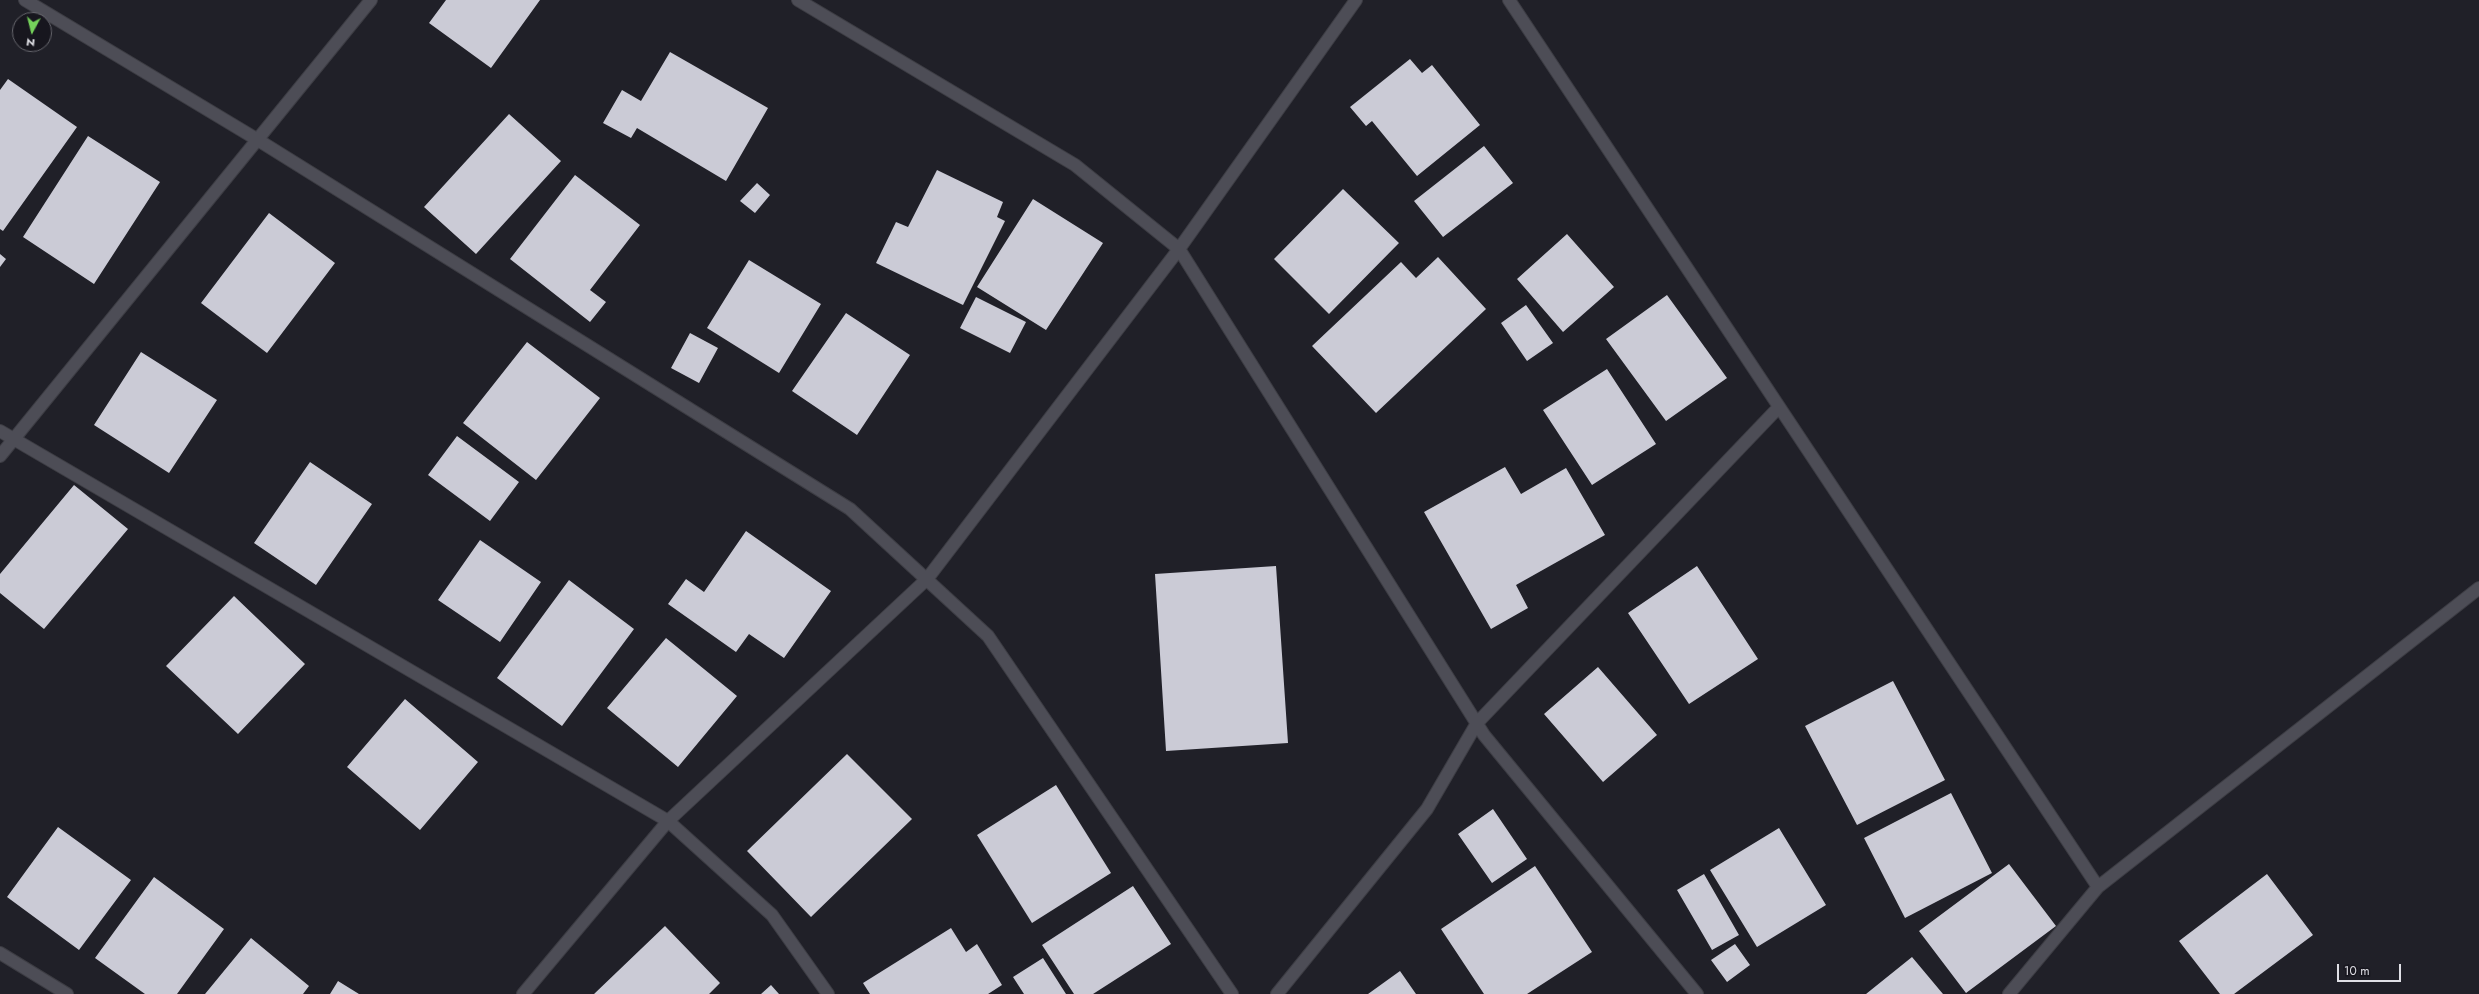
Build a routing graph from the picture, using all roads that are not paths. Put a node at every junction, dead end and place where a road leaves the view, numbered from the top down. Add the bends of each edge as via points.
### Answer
1 (25, 0) edge
2 (371, 0) edge
3 (798, 0) edge
4 (1356, 0) edge
5 (1509, 0) edge
6 (258, 140) junction
7 (1179, 249) junction
8 (1779, 407) junction
9 (0, 431) edge
10 (14, 439) junction
11 (0, 456) edge
12 (927, 579) junction
13 (2479, 588) edge
14 (1477, 723) junction
15 (668, 821) junction
16 (2098, 887) junction
17 (0, 953) edge
18 (67, 994) edge
19 (523, 994) edge
20 (828, 994) edge
21 (1232, 994) edge
22 (1277, 994) edge
23 (1697, 994) edge
24 (2009, 994) edge

1 - 6 street
2 - 6 street
3 - 7 street via 1075,164
4 - 7 street
5 - 8 street
6 - 10 street
6 - 12 street via 850,509
7 - 12 street
7 - 14 street
8 - 14 street
8 - 16 street
9 - 10 street
10 - 11 street
10 - 15 street
12 - 15 street
12 - 21 street via 988,636
13 - 16 street
14 - 22 street via 1427,809
14 - 23 street via 1484,735
15 - 19 street
15 - 20 street via 772,915
16 - 24 street
17 - 18 street

